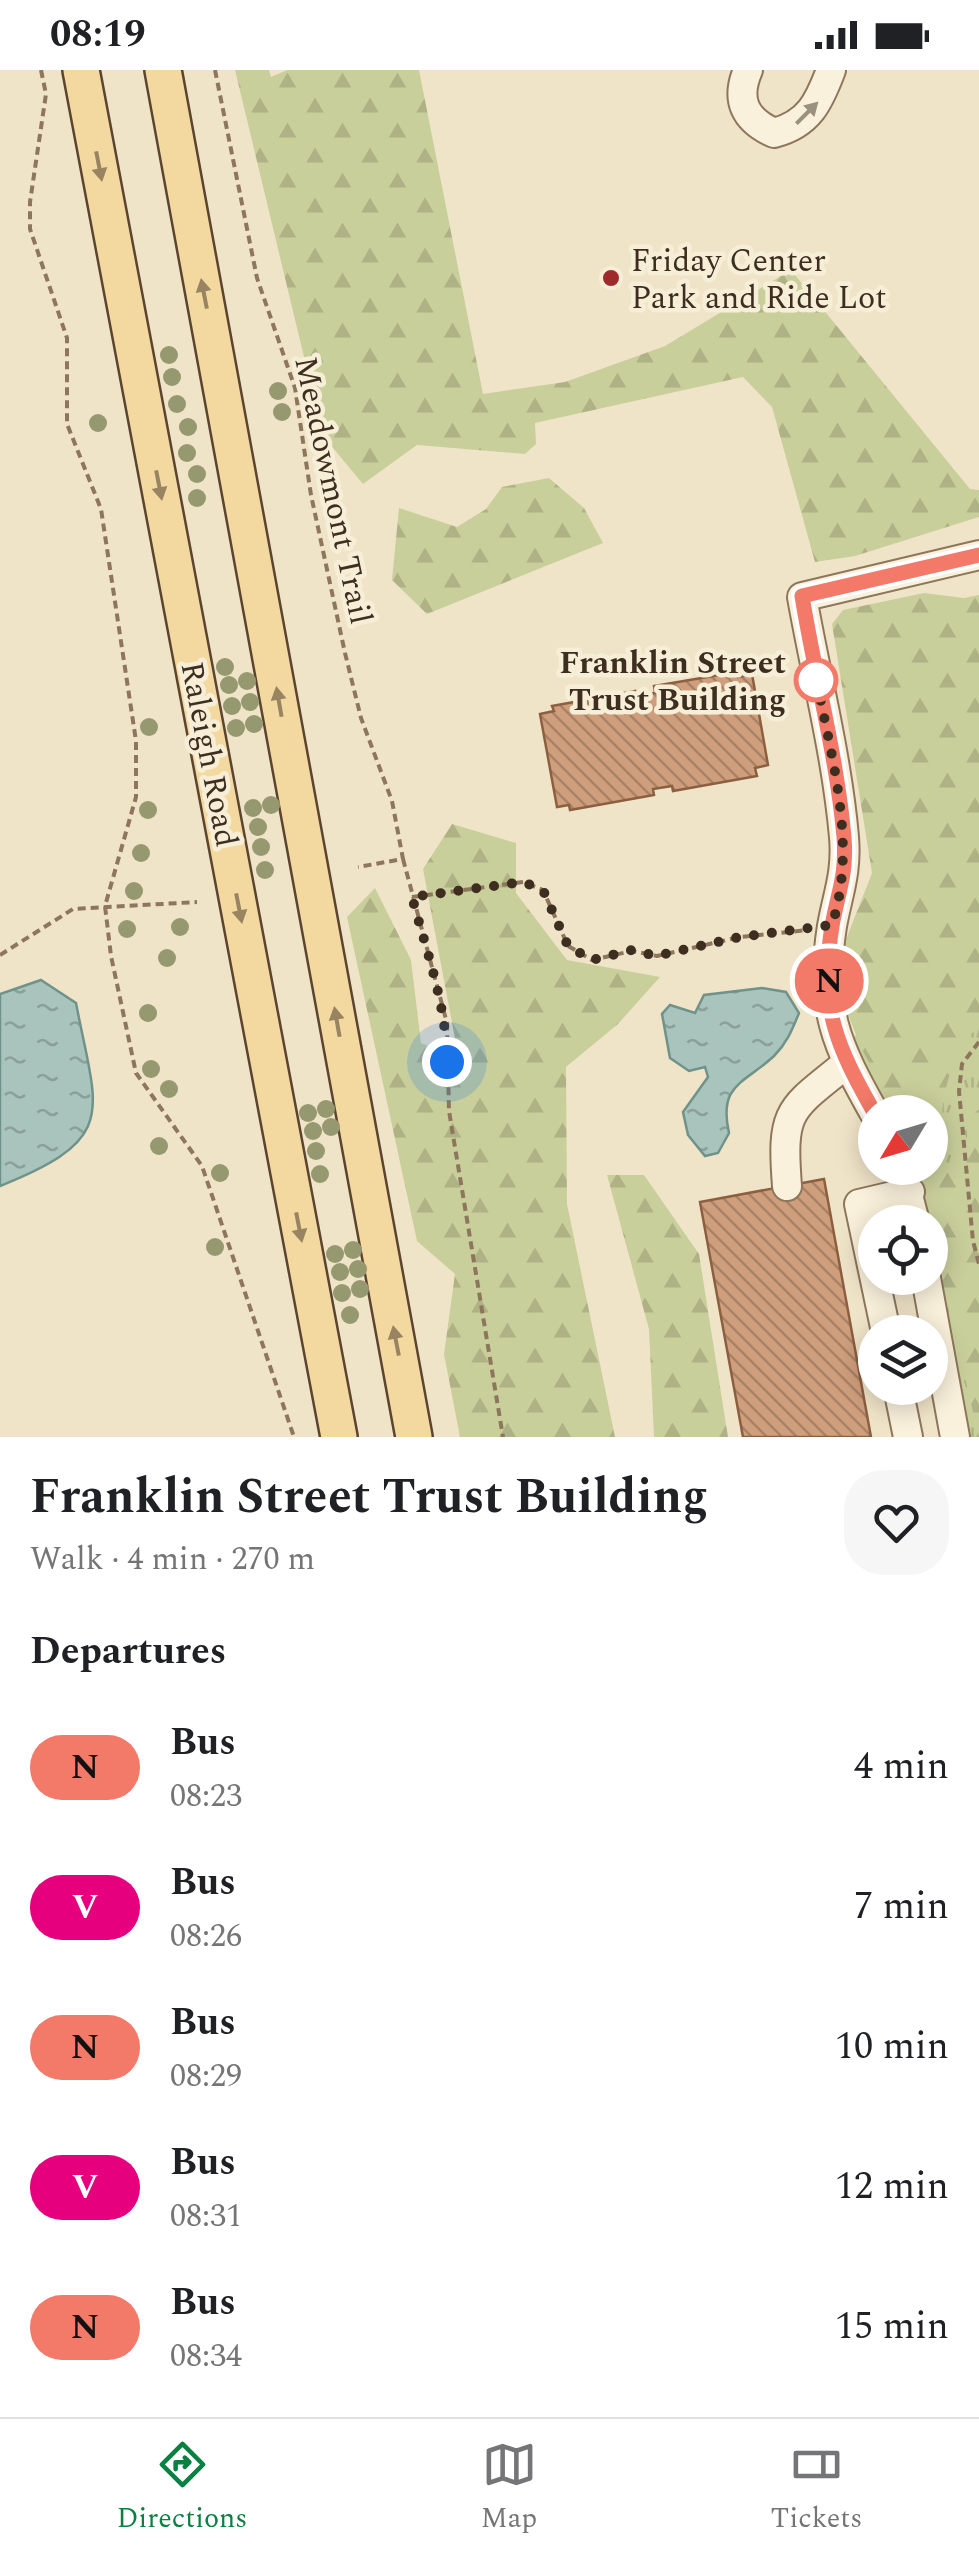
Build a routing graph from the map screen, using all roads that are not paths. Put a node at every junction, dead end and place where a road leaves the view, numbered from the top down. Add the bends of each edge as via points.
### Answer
1 (81, 70) edge
2 (162, 70) edge
3 (748, 70) edge
4 (831, 70) edge
5 (979, 554) edge
6 (846, 1064) junction
7 (864, 1095) edge
8 (895, 1185) edge
9 (787, 1186) dead end
10 (929, 1295) edge
11 (882, 1315) edge
12 (901, 1405) edge
13 (339, 1437) edge
14 (414, 1437) edge
15 (908, 1437) edge
16 (955, 1437) edge

1 -> 13 main road, Raleigh Road
14 -> 2 main road
3 -> 4 lane via 742,107 774,133 805,120
5 - 6 lane via 802,596 844,836 845,885 832,925 830,1021
6 - 7 lane
6 - 9 lane via 795,1105 784,1141
8 - 11 lane via 859,1204
10 - 16 lane
12 - 15 lane

